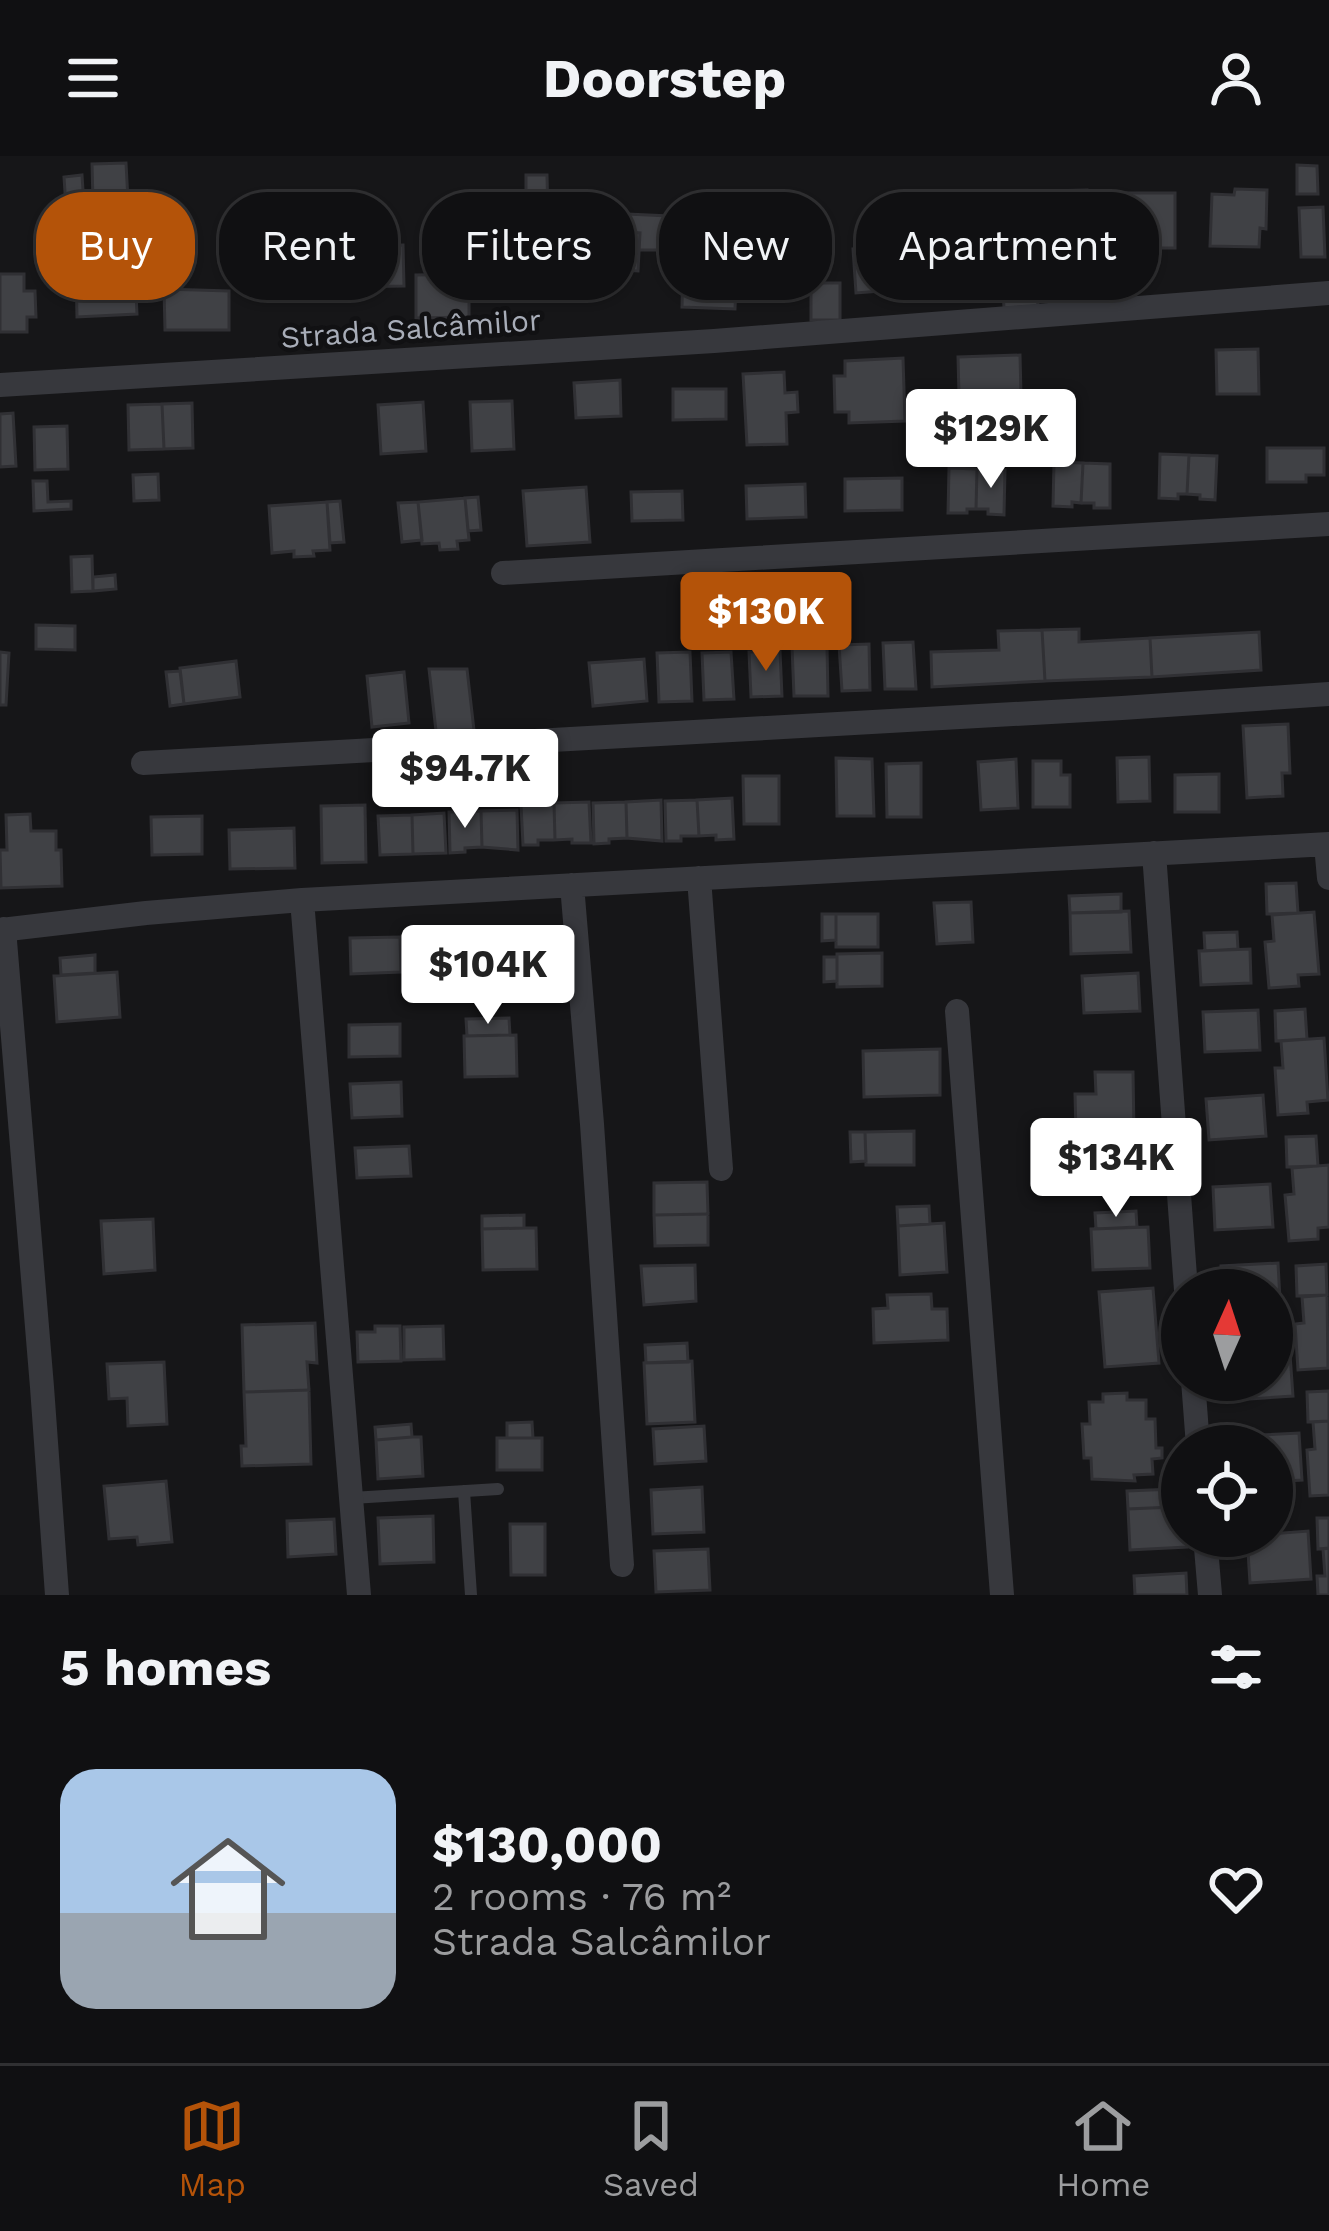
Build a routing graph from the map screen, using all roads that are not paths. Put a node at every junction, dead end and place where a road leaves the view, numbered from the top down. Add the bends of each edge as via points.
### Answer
1 (1329, 293) edge
2 (0, 385) edge
3 (1329, 524) edge
4 (503, 573) dead end
5 (1329, 694) edge
6 (143, 763) dead end
7 (1328, 844) edge
8 (1154, 853) junction
9 (699, 878) junction
10 (1329, 878) edge
11 (572, 885) junction
12 (302, 900) junction
13 (2, 930) edge
14 (957, 1011) dead end
15 (721, 1169) dead end
16 (1184, 1269) edge
17 (498, 1489) dead end
18 (464, 1491) junction
19 (351, 1498) junction
20 (1207, 1557) edge
21 (622, 1564) dead end
22 (57, 1595) edge
23 (358, 1595) edge
24 (471, 1595) edge
25 (1002, 1595) edge
26 (1210, 1595) edge

1 - 2 street, Strada Salcâmilor
3 - 4 street
5 - 6 street
7 - 8 street
7 - 10 street
8 - 9 street
8 - 16 street
9 - 11 street
9 - 15 street
11 - 12 street
11 - 21 street
12 - 13 street
12 - 19 street
13 - 22 street
14 - 25 street
17 - 18 lane
18 - 19 lane
18 - 24 lane
19 - 23 street
20 - 26 street

